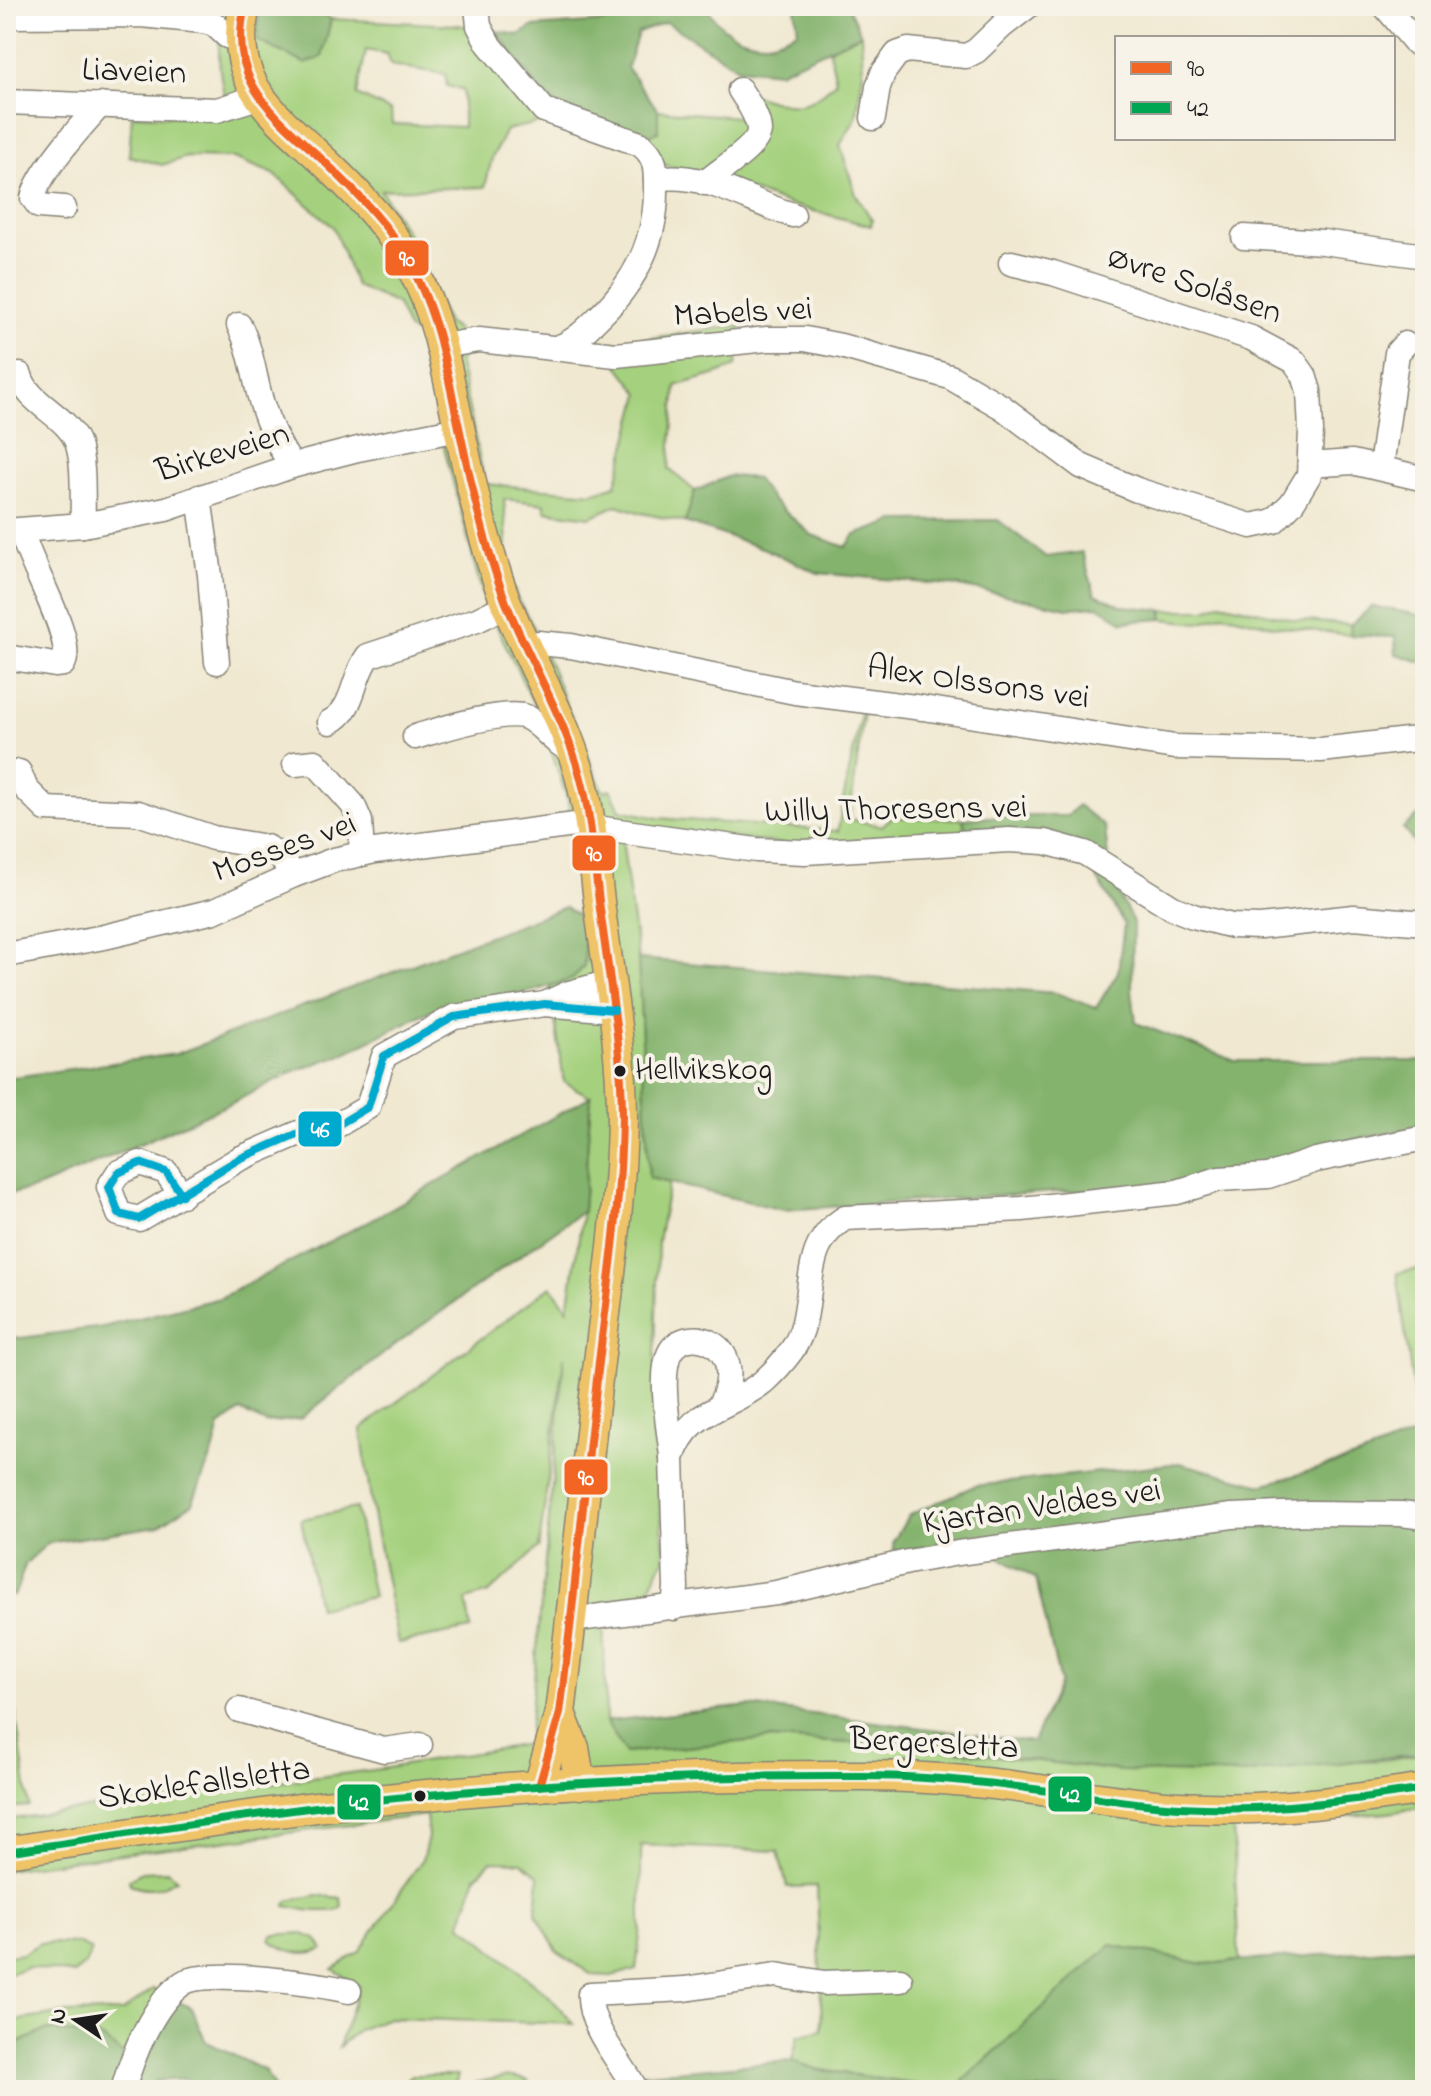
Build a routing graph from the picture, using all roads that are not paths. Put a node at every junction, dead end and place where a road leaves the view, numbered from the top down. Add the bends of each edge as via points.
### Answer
1 (245, 6) edge
2 (477, 6) edge
3 (1028, 6) edge
4 (1385, 6) edge
5 (6, 16) edge
6 (240, 39) junction
7 (1410, 45) edge
8 (740, 90) dead end
9 (258, 97) junction
10 (6, 102) edge
11 (100, 105) junction
12 (873, 118) dead end
13 (656, 179) junction
14 (705, 183) junction
15 (64, 208) dead end
16 (793, 215) dead end
17 (1244, 237) dead end
18 (1425, 256) edge
19 (1011, 263) dead end
20 (239, 325) dead end
21 (1405, 344) dead end
22 (442, 346) junction
23 (559, 347) junction
24 (20, 375) dead end
25 (459, 429) junction
26 (1068, 458) joint
27 (1310, 465) junction
28 (292, 466) junction
29 (1381, 467) junction
30 (1425, 479) edge
31 (199, 497) junction
32 (83, 525) junction
33 (14, 532) edge
34 (507, 605) junction
35 (526, 647) junction
36 (6, 657) edge
37 (217, 662) dead end
38 (330, 722) dead end
39 (415, 737) dead end
40 (1425, 738) edge
41 (571, 750) junction
42 (295, 764) dead end
43 (19, 772) dead end
44 (589, 826) junction
45 (362, 854) junction
46 (294, 875) junction
47 (1425, 923) edge
48 (6, 955) edge
49 (612, 996) junction
50 (1425, 1138) edge
51 (182, 1195) dead end
52 (720, 1405) junction
53 (672, 1458) junction
54 (1425, 1517) edge
55 (674, 1608) junction
56 (571, 1620) junction
57 (239, 1710) dead end
58 (560, 1713) junction
59 (420, 1745) dead end
60 (559, 1785) junction
61 (1425, 1789) edge
62 (6, 1852) edge
63 (900, 1980) dead end
64 (349, 1991) dead end
65 (123, 2090) edge
66 (636, 2090) edge

1 - 6 main road
2 - 13 street via 488,43 544,110 640,144 654,160
3 - 12 street via 976,51 958,56 908,50 897,54 883,73
4 - 7 street
5 - 6 street via 141,15 203,21
6 - 9 main road
8 - 14 street via 758,124 758,135
9 - 11 street, Liaveien via 217,110
9 - 22 main road via 386,227 426,296
10 - 11 street, Liaveien
11 - 15 street via 35,188 33,198 39,206
13 - 14 street
13 - 23 street via 654,227 635,274 614,303
14 - 16 street
17 - 18 street
19 - 27 street, Øvre Solåsen via 1284,353 1307,382
20 - 28 street via 272,436
21 - 29 street via 1397,353
22 - 23 street, Mabels vei via 479,340
22 - 25 main road
23 - 26 street, Mabels vei via 616,355 767,339 841,346 950,377 1002,407
24 - 32 street via 77,442
25 - 28 street, Birkeveien
25 - 34 main road via 490,559
26 - 27 street, Øvre Solåsen via 1101,477 1257,526 1274,521 1292,503
27 - 29 street
28 - 31 street, Birkeveien
29 - 30 street
31 - 32 street, Birkeveien
31 - 37 street
32 - 33 street, Birkeveien
33 - 36 street via 59,621 66,657 55,665
34 - 35 main road
34 - 38 street via 368,656 345,709
35 - 40 street, Alex Olssons vei via 571,646 795,692 1152,744 1321,750
35 - 41 main road
39 - 41 street via 518,716
41 - 44 main road
42 - 45 street via 315,762 353,805
43 - 46 street via 26,789 46,809 138,813 213,838 266,847
44 - 45 street, Mosses vei
44 - 47 street, Willy Thoresens vei via 805,852 1045,842 1085,853 1173,908 1232,926 1354,917
44 - 49 main road
45 - 46 street, Mosses vei
46 - 48 street, Mosses vei via 214,911
49 - 51 street via 569,993 545,1004 454,1017 384,1056 368,1107 336,1126 299,1133 239,1159
49 - 56 main road via 621,1162
50 - 52 street via 1177,1192 1022,1209 845,1218 822,1238 800,1335 792,1349 762,1383
52 - 53 street via 692,1423
52 - 53 street via 729,1388 725,1356 704,1340 677,1343 665,1374
53 - 55 street
54 - 55 street, Kjartan Veldes vei via 1309,1513 1201,1520 958,1553 776,1593
55 - 56 street, Kjartan Veldes vei
56 - 58 main road
57 - 59 street via 384,1750
58 - 60 main road
58 - 60 main road via 574,1748
60 - 61 main road, Bergersletta via 899,1777 1232,1809
60 - 62 main road, Skoklefallsletta via 275,1812
63 - 66 street via 824,1983 776,1975 685,1989 590,1994 596,2022
64 - 65 street via 299,1982 191,1979 158,2011

